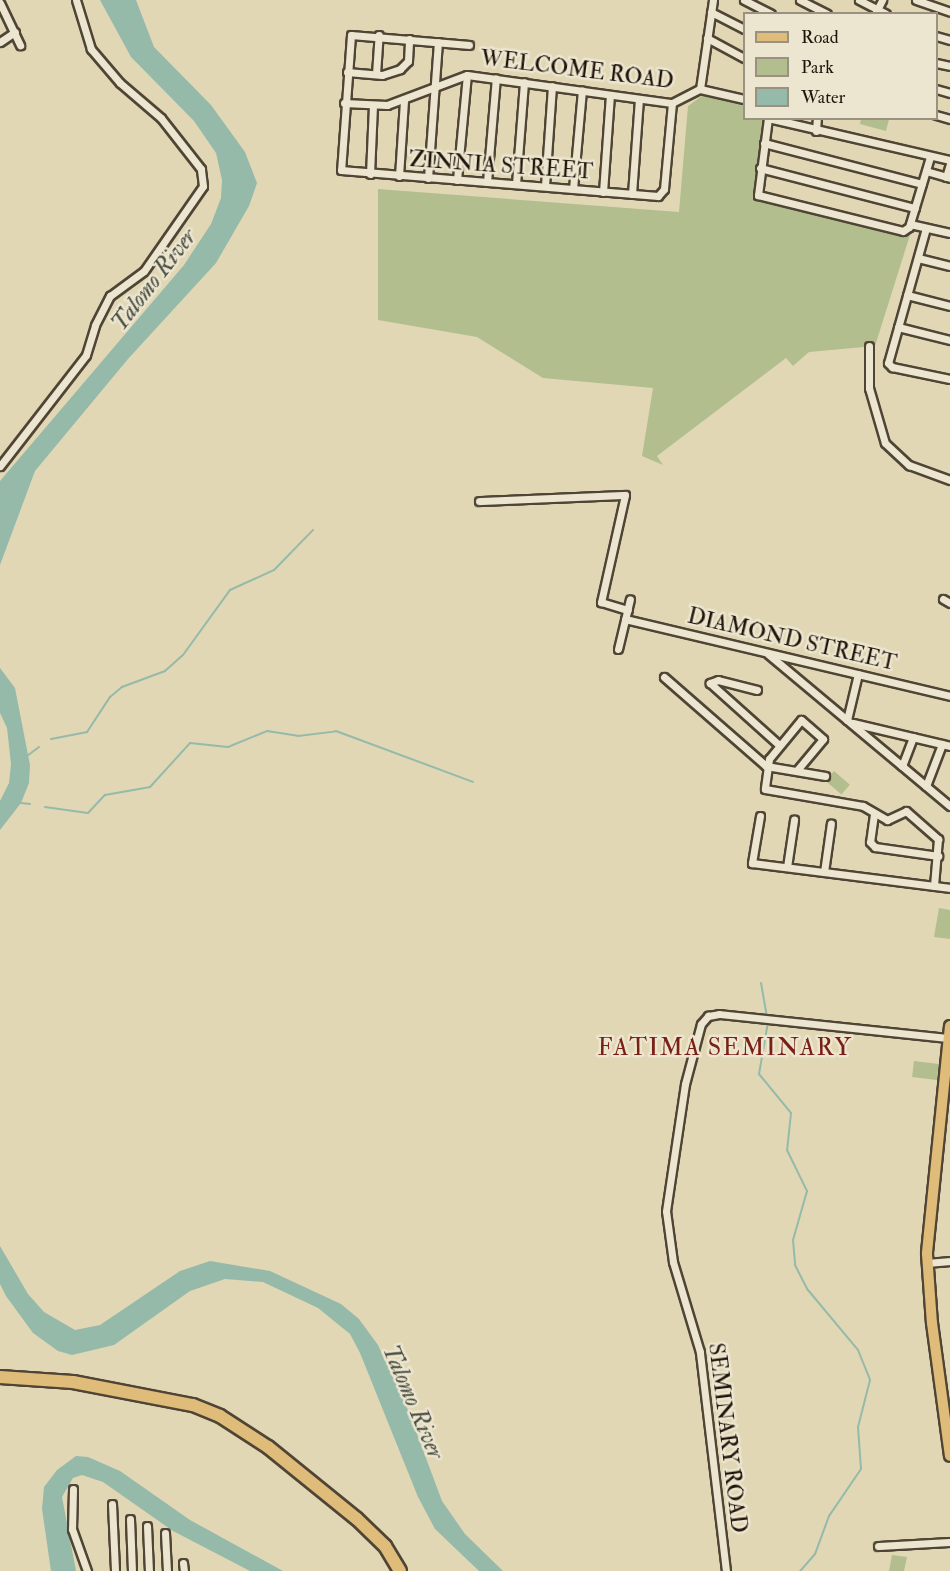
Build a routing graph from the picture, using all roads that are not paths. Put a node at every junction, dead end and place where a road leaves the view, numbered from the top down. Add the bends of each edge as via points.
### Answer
1 (76, 0) edge
2 (713, 0) edge
3 (744, 0) edge
4 (800, 0) edge
5 (859, 0) edge
6 (882, 0) edge
7 (916, 0) edge
8 (0, 3) edge
9 (876, 11) edge
10 (711, 12) junction
11 (767, 12) edge
12 (823, 12) edge
13 (950, 12) edge
14 (743, 28) edge
15 (15, 32) junction
16 (379, 35) junction
17 (707, 38) junction
18 (409, 39) junction
19 (0, 42) edge
20 (438, 42) junction
21 (20, 45) dead end
22 (469, 45) dead end
23 (743, 57) edge
24 (347, 72) junction
25 (376, 74) junction
26 (467, 75) junction
27 (495, 78) junction
28 (524, 82) junction
29 (436, 86) junction
30 (552, 86) junction
31 (700, 89) junction
32 (582, 90) junction
33 (610, 95) junction
34 (639, 99) junction
35 (743, 99) edge
36 (404, 100) junction
37 (344, 103) junction
38 (672, 104) junction
39 (373, 106) junction
40 (768, 120) edge
41 (775, 120) edge
42 (818, 120) edge
43 (816, 131) junction
44 (764, 143) junction
45 (930, 157) junction
46 (950, 162) edge
47 (760, 168) junction
48 (926, 171) junction
49 (370, 174) junction
50 (399, 176) junction
51 (948, 177) edge
52 (428, 178) junction
53 (457, 180) junction
54 (487, 182) junction
55 (516, 184) junction
56 (922, 184) junction
57 (545, 186) junction
58 (573, 189) junction
59 (603, 192) junction
60 (632, 194) junction
61 (915, 208) junction
62 (910, 224) junction
63 (926, 228) junction
64 (950, 233) edge
65 (918, 258) junction
66 (950, 266) edge
67 (907, 295) junction
68 (950, 306) edge
69 (898, 327) junction
70 (950, 340) edge
71 (869, 346) dead end
72 (950, 379) edge
73 (0, 466) edge
74 (950, 480) edge
75 (479, 501) dead end
76 (630, 599) dead end
77 (628, 610) junction
78 (626, 619) junction
79 (618, 649) dead end
80 (765, 652) junction
81 (858, 674) junction
82 (664, 677) dead end
83 (757, 690) dead end
84 (950, 696) edge
85 (848, 721) junction
86 (913, 737) junction
87 (779, 745) junction
88 (946, 745) edge
89 (766, 766) junction
90 (902, 766) junction
91 (798, 769) junction
92 (825, 776) dead end
93 (926, 786) junction
94 (949, 803) edge
95 (874, 814) junction
96 (760, 816) dead end
97 (795, 820) dead end
98 (831, 823) dead end
99 (938, 856) junction
100 (787, 867) junction
101 (824, 872) junction
102 (934, 886) junction
103 (950, 888) edge
104 (950, 1026) edge
105 (949, 1038) edge
106 (950, 1262) edge
107 (927, 1263) junction
108 (0, 1377) edge
109 (950, 1456) edge
110 (73, 1489) dead end
111 (112, 1504) dead end
112 (130, 1519) dead end
113 (147, 1526) dead end
114 (165, 1533) dead end
115 (950, 1542) edge
116 (878, 1546) dead end
117 (87, 1571) edge
118 (115, 1571) edge
119 (132, 1571) edge
120 (149, 1571) edge
121 (167, 1571) edge
122 (400, 1571) edge
123 (726, 1571) edge

1 - 73 street via 91,50 120,83 156,112 201,169 203,186 144,271 110,296 86,355
2 - 10 street
3 - 11 street
4 - 12 street
5 - 9 street
6 - 9 street
7 - 13 street
8 - 15 street
10 - 14 street
10 - 17 street
15 - 19 street
15 - 21 street
16 - 18 street
16 - 24 street via 351,35
16 - 25 street
17 - 23 street
17 - 31 street
18 - 20 street
18 - 25 street via 404,66
20 - 22 street
20 - 29 street
24 - 25 street
24 - 37 street
26 - 27 street, WELCOME ROAD
26 - 29 street, WELCOME ROAD
26 - 53 street
27 - 28 street, WELCOME ROAD
27 - 54 street
28 - 30 street, WELCOME ROAD
28 - 55 street
29 - 36 street, WELCOME ROAD
29 - 52 street
30 - 32 street, WELCOME ROAD
30 - 57 street
31 - 35 street
31 - 38 street, WELCOME ROAD
32 - 33 street, WELCOME ROAD
32 - 58 street
33 - 34 street, WELCOME ROAD
33 - 59 street
34 - 38 street, WELCOME ROAD
34 - 60 street
36 - 39 street, WELCOME ROAD
36 - 50 street
37 - 39 street, WELCOME ROAD
37 - 49 street, ZINNIA STREET via 340,166 346,173
38 - 60 street, ZINNIA STREET via 662,194
39 - 49 street
40 - 44 street
41 - 43 street
42 - 43 street
43 - 45 street
44 - 47 street
44 - 56 street
45 - 46 street
45 - 48 street
46 - 51 street
47 - 61 street
47 - 62 street via 758,195 905,231
48 - 51 street
48 - 56 street
49 - 50 street, ZINNIA STREET
50 - 52 street, ZINNIA STREET
52 - 53 street, ZINNIA STREET
53 - 54 street, ZINNIA STREET
54 - 55 street, ZINNIA STREET
55 - 57 street, ZINNIA STREET
56 - 61 street
57 - 58 street, ZINNIA STREET
58 - 59 street, ZINNIA STREET
59 - 60 street, ZINNIA STREET
61 - 62 street
62 - 63 street
63 - 64 street
63 - 65 street
65 - 66 street
65 - 67 street
67 - 68 street
67 - 69 street
69 - 70 street
69 - 72 street via 889,366
71 - 74 street via 869,388 885,443 909,465
75 - 77 street via 625,495 601,602
76 - 77 street
77 - 78 street
78 - 79 street
78 - 80 street, DIAMOND STREET
80 - 81 street, DIAMOND STREET
80 - 85 street
81 - 84 street, DIAMOND STREET
81 - 85 street
82 - 89 street
83 - 87 street via 718,680 710,683
85 - 86 street
85 - 90 street
86 - 88 street
86 - 90 street
87 - 89 street
87 - 91 street via 801,720 823,739
88 - 93 street
89 - 91 street
89 - 95 street via 763,786 767,791 863,806
90 - 93 street
91 - 92 street
93 - 94 street
95 - 99 street via 887,820 906,811 936,835
95 - 99 street via 870,842 875,847
96 - 100 street via 752,863
97 - 100 street
98 - 101 street
99 - 102 street
100 - 101 street
101 - 102 street
102 - 103 street
104 - 105 main road
105 - 107 main road
105 - 123 street, SEMINARY ROAD via 719,1014 704,1019 685,1084 666,1197 673,1262 705,1378
106 - 107 street
107 - 109 main road
108 - 122 highway via 73,1382 186,1404 220,1416 250,1434 357,1519 384,1546
110 - 117 street via 72,1529
111 - 118 street
112 - 119 street
113 - 120 street
114 - 121 street
115 - 116 street

